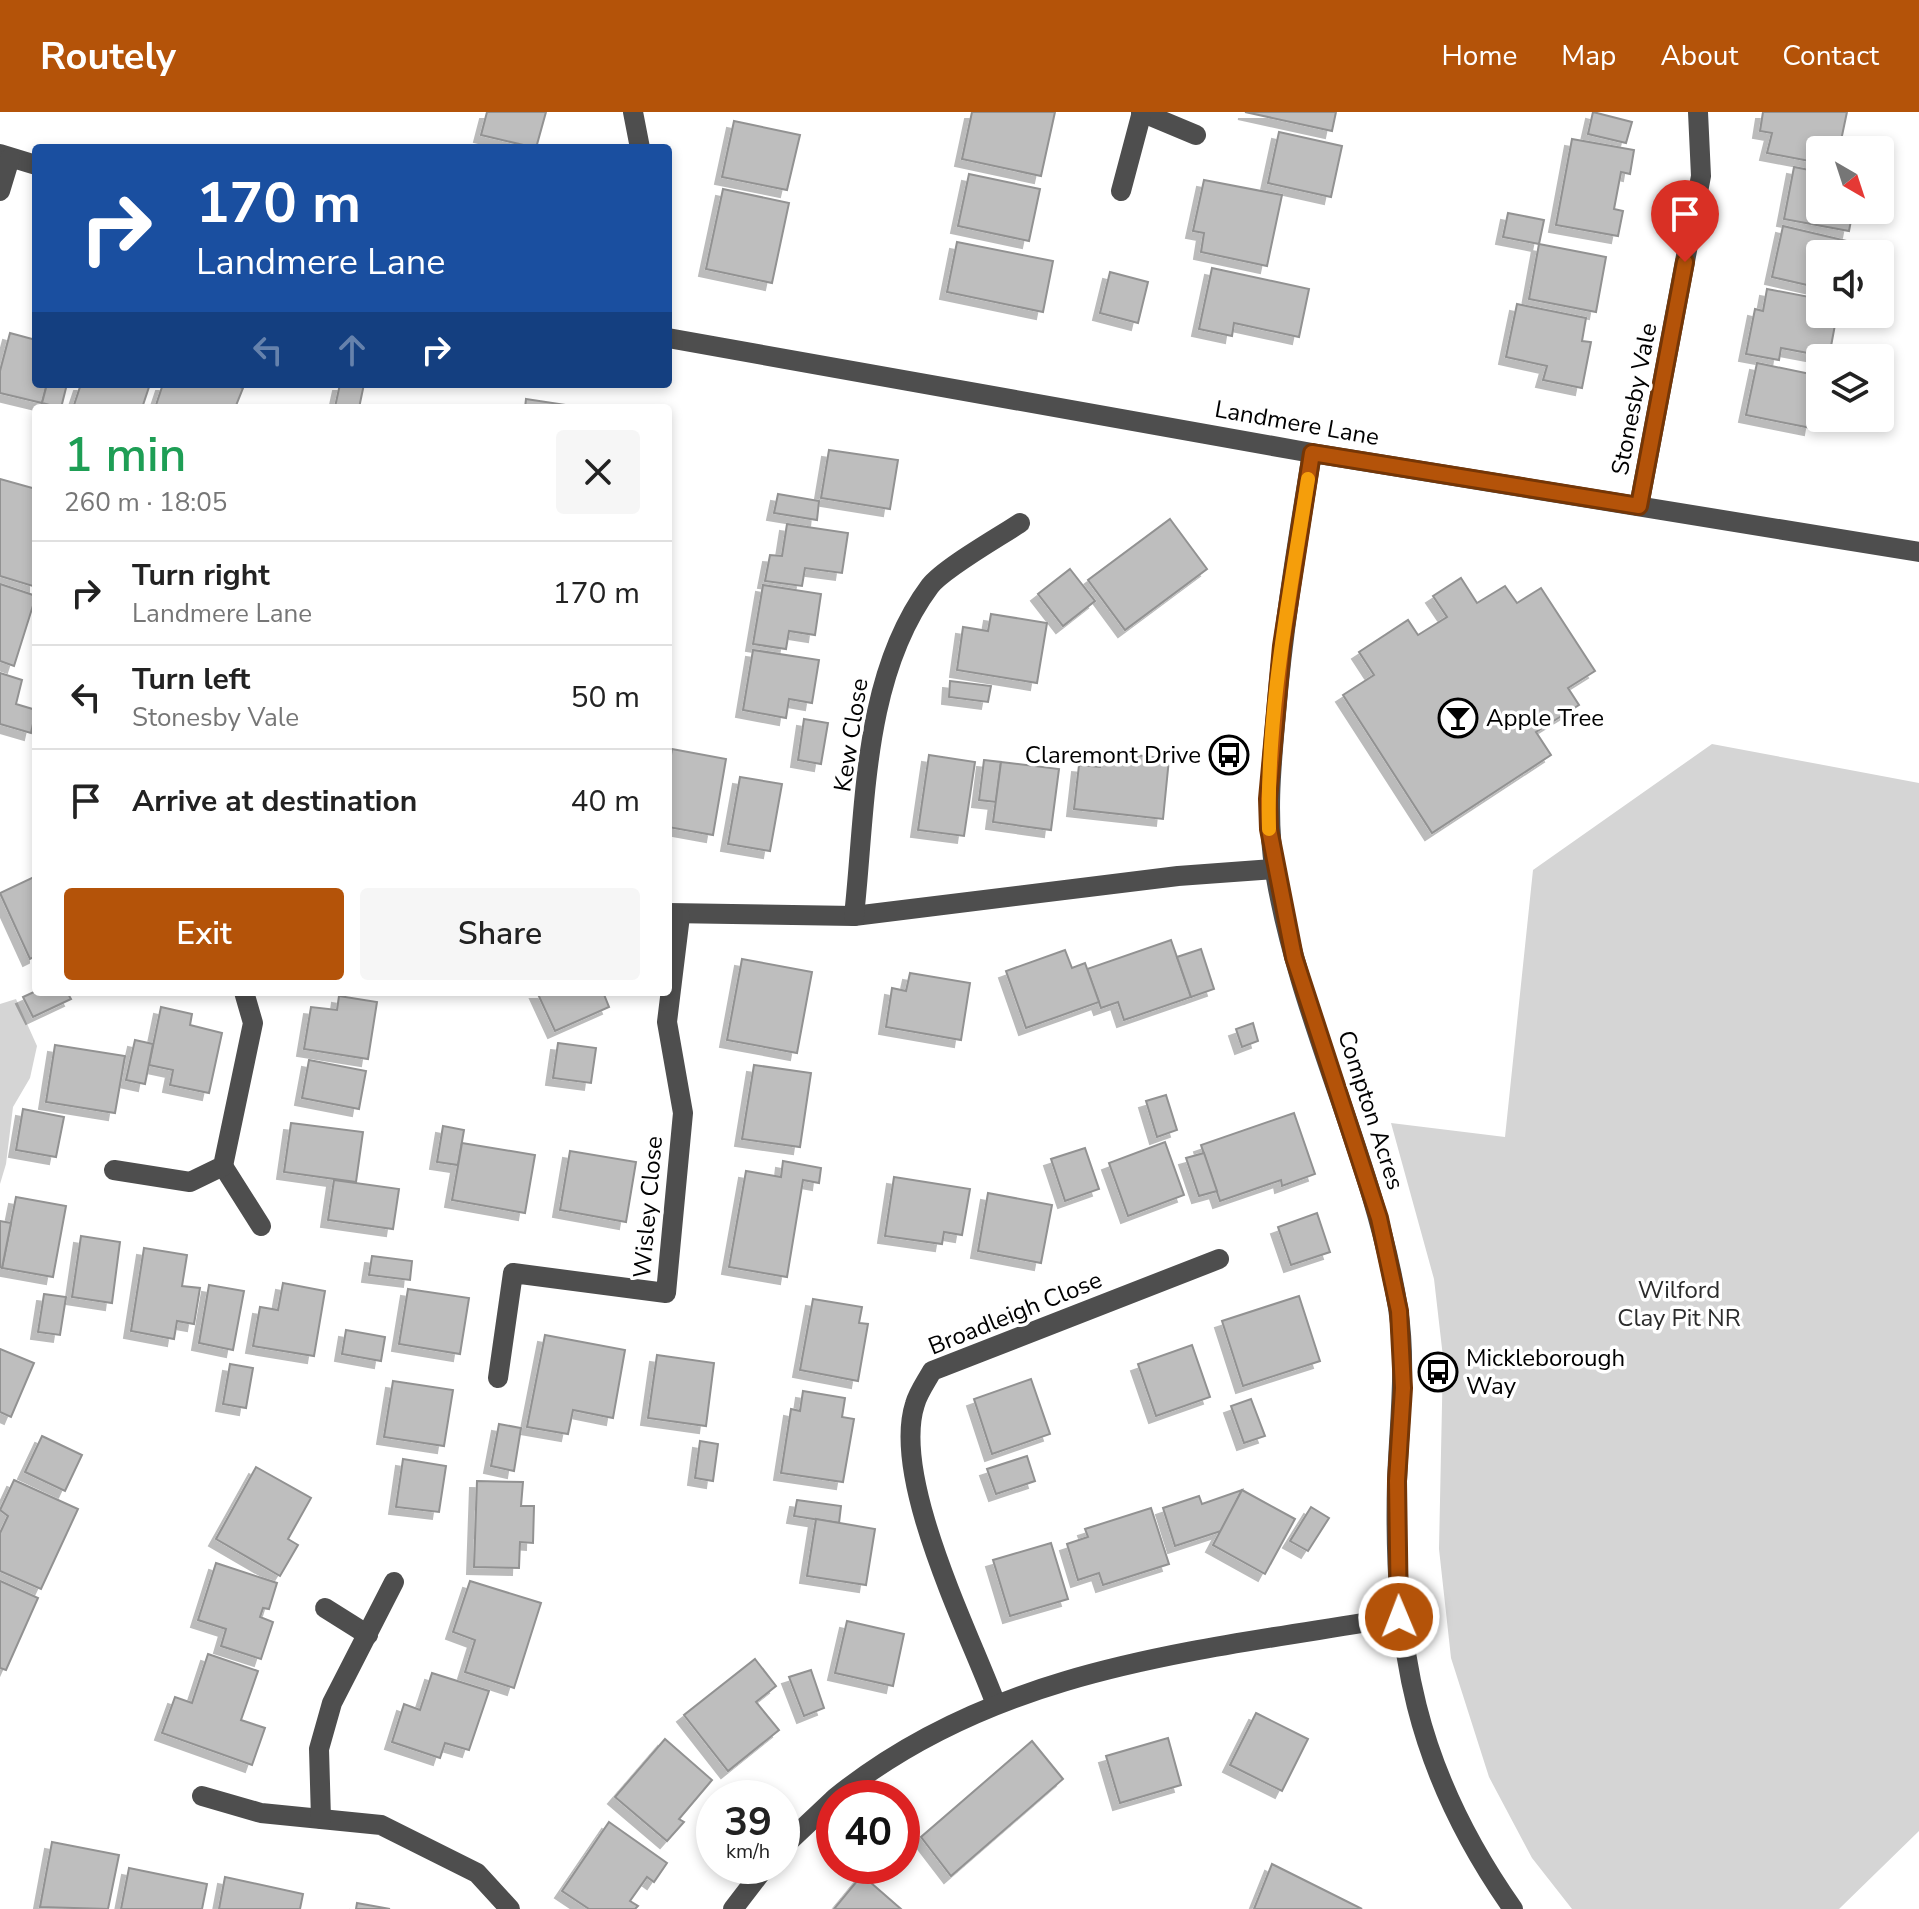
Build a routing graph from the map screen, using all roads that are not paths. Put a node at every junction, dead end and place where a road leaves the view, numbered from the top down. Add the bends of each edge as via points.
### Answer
1 (633, 112) edge
2 (1142, 112) edge
3 (1698, 112) edge
4 (1196, 135) dead end
5 (639, 144) edge
6 (5, 156) edge
7 (32, 164) edge
8 (0, 191) edge
9 (1121, 191) dead end
10 (672, 339) edge
11 (1312, 453) junction
12 (1639, 506) junction
13 (1020, 523) dead end
14 (1919, 552) edge
15 (1274, 869) junction
16 (674, 915) edge
17 (854, 916) junction
18 (672, 946) edge
19 (245, 996) edge
20 (669, 996) edge
21 (223, 1166) junction
22 (114, 1170) dead end
23 (261, 1226) dead end
24 (1219, 1259) dead end
25 (498, 1378) dead end
26 (394, 1582) dead end
27 (325, 1608) dead end
28 (1399, 1617) junction
29 (368, 1635) junction
30 (995, 1702) junction
31 (859, 1780) edge
32 (202, 1796) dead end
33 (816, 1816) edge
34 (321, 1819) junction
35 (800, 1831) edge
36 (752, 1884) edge
37 (510, 1909) edge
38 (733, 1909) edge
39 (1513, 1909) edge

1 - 5 street
2 - 4 street
2 - 9 street
3 - 12 street, Stonesby Vale via 1701,176
6 - 7 street
6 - 8 street
10 - 11 street, Landmere Lane
11 - 12 street, Landmere Lane
11 - 15 street, Compton Acres via 1268,799
12 - 14 street, Landmere Lane
13 - 17 street, Kew Close via 932,583 905,630 886,675 874,736
15 - 17 street
15 - 28 street, Compton Acres via 1294,957 1379,1218 1399,1311
16 - 17 street
16 - 18 street, Wisley Close
19 - 21 street via 253,1023
20 - 25 street, Wisley Close via 667,1022 683,1113 666,1293 513,1273
21 - 22 street via 190,1182
21 - 23 street
24 - 30 street, Broadleigh Close via 932,1371 914,1405 911,1457 919,1502
26 - 29 street
27 - 29 street
28 - 30 street via 1113,1667
28 - 39 street, Compton Acres via 1418,1719 1445,1796
29 - 34 street via 332,1703 319,1749
30 - 31 street via 890,1756
32 - 34 street via 261,1813
33 - 35 street
34 - 37 street via 381,1825 477,1873
36 - 38 street

